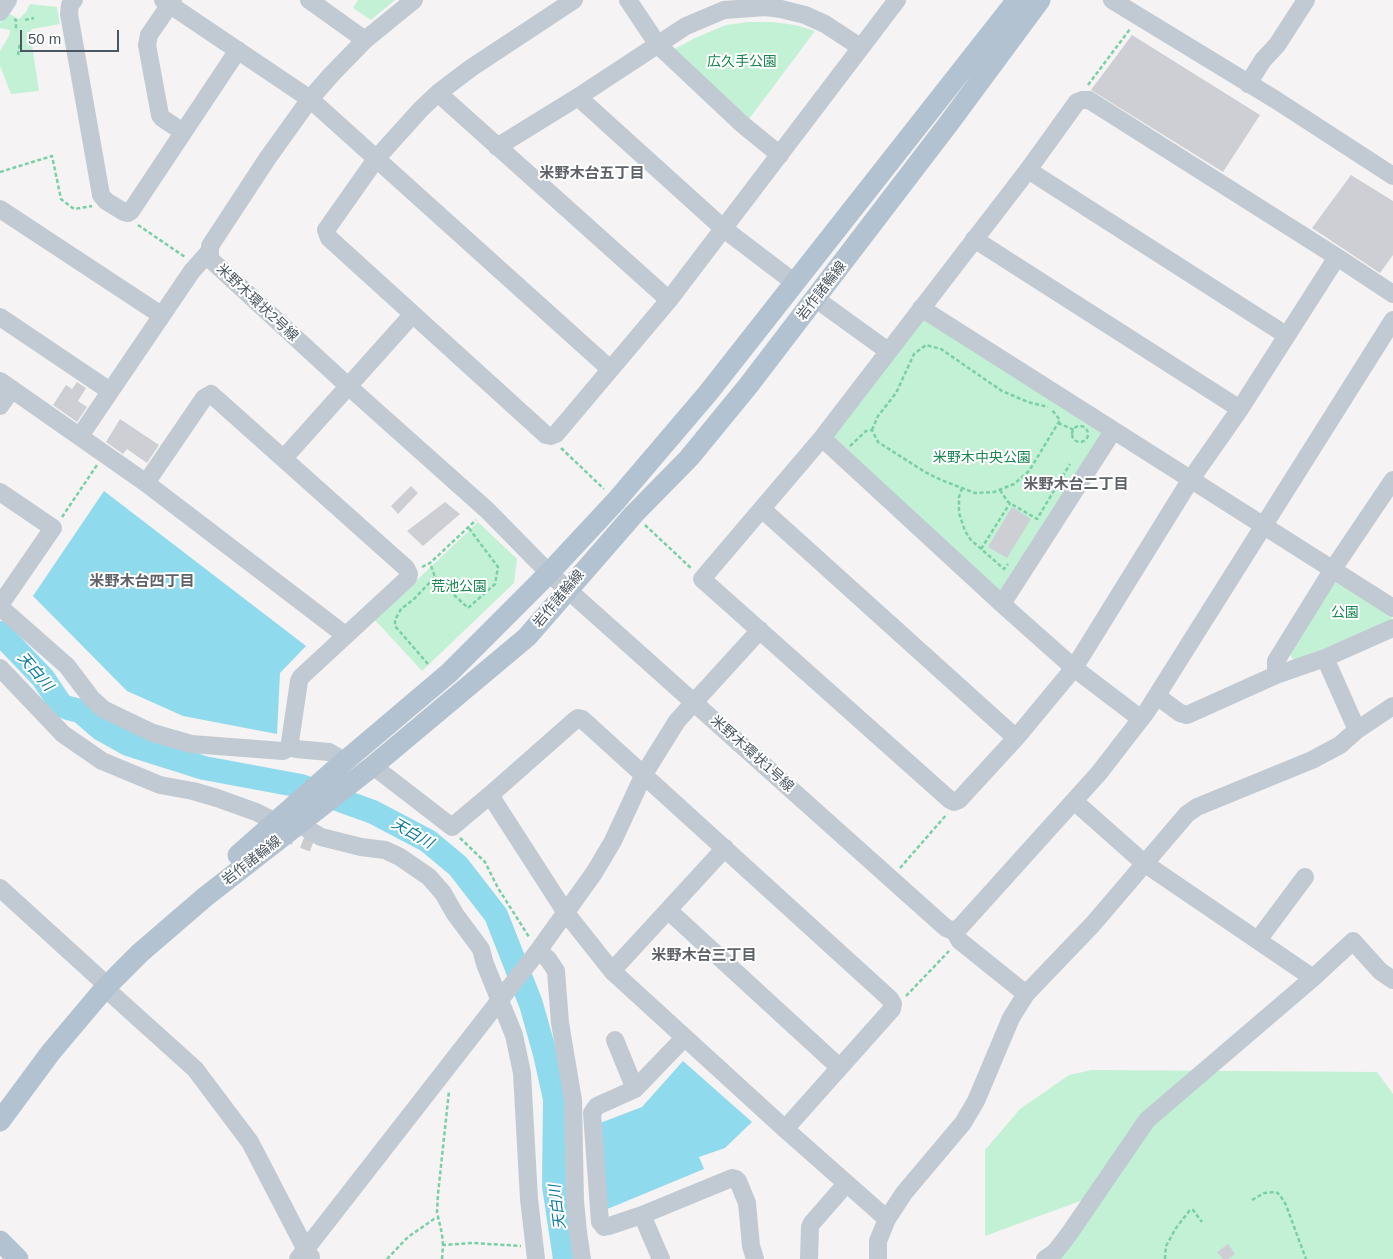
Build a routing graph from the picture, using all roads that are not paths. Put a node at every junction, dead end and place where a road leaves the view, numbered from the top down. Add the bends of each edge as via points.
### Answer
1 (8, 0) edge
2 (74, 0) edge
3 (309, 0) edge
4 (414, 0) edge
5 (574, 0) edge
6 (628, 0) edge
7 (898, 0) edge
8 (1017, 0) edge
9 (1040, 0) edge
10 (1112, 0) edge
11 (1292, 0) edge
12 (1306, 0) edge
13 (168, 2) edge
14 (0, 12) edge
15 (366, 40) junction
16 (658, 46) junction
17 (860, 47) junction
18 (238, 50) junction
19 (1263, 60) junction
20 (1248, 84) junction
21 (438, 93) junction
22 (578, 97) junction
23 (310, 99) junction
24 (183, 132) junction
25 (497, 146) junction
26 (780, 155) junction
27 (376, 159) junction
28 (1028, 170) junction
29 (1393, 176) edge
30 (0, 209) edge
31 (724, 229) junction
32 (974, 239) junction
33 (1337, 257) junction
34 (203, 259) junction
35 (795, 283) junction
36 (1393, 294) edge
37 (816, 299) junction
38 (669, 300) junction
39 (921, 308) junction
40 (413, 314) junction
41 (161, 315) junction
42 (0, 317) edge
43 (1393, 320) edge
44 (1286, 335) junction
45 (888, 351) junction
46 (610, 369) junction
47 (6, 385) edge
48 (348, 386) junction
49 (110, 391) junction
50 (0, 406) edge
51 (1240, 409) junction
52 (1113, 431) junction
53 (80, 436) junction
54 (822, 438) junction
55 (284, 458) junction
56 (1191, 479) junction
57 (1393, 480) edge
58 (146, 483) junction
59 (0, 492) edge
60 (1387, 501) edge
61 (762, 509) junction
62 (1262, 525) junction
63 (1333, 569) junction
64 (549, 574) junction
65 (568, 590) junction
66 (1002, 604) junction
67 (0, 606) edge
68 (1393, 608) edge
69 (1393, 628) edge
70 (760, 630) junction
71 (345, 635) junction
72 (1325, 658) junction
73 (0, 668) edge
74 (1074, 668) junction
75 (1276, 675) junction
76 (1157, 696) junction
77 (695, 702) junction
78 (1393, 706) edge
79 (1141, 719) junction
80 (1357, 730) junction
81 (1016, 738) junction
82 (291, 747) junction
83 (352, 769) junction
84 (644, 774) junction
85 (160, 785) junction
86 (490, 795) junction
87 (1074, 802) junction
88 (247, 818) dead end
89 (276, 822) junction
90 (302, 822) junction
91 (313, 843) tunnel mouth
92 (725, 848) junction
93 (1144, 862) junction
94 (1305, 877) dead end
95 (0, 888) edge
96 (668, 911) junction
97 (566, 913) junction
98 (456, 914) junction
99 (956, 933) junction
100 (1258, 940) junction
101 (536, 953) junction
102 (612, 971) junction
103 (1313, 978) junction
104 (1393, 980) edge
105 (102, 983) junction
106 (1026, 994) junction
107 (499, 1001) junction
108 (684, 1038) junction
109 (615, 1040) dead end
110 (839, 1067) junction
111 (635, 1089) junction
112 (0, 1108) edge
113 (0, 1121) edge
114 (785, 1129) junction
115 (846, 1184) junction
116 (642, 1215) junction
117 (887, 1219) junction
118 (0, 1242) edge
119 (535, 1253) edge
120 (306, 1256) edge
121 (18, 1259) edge
122 (582, 1259) edge
123 (661, 1259) edge
124 (755, 1259) edge
125 (808, 1259) edge
126 (878, 1259) edge
127 (1045, 1259) edge

1 - 14 street
2 - 24 street via 69,14 103,198 128,213
3 - 15 street
4 - 15 street, 米野木環状2号線
5 - 21 street via 470,68
6 - 16 street
7 - 17 street
8 - 35 main road, 岩作諸輪線
9 - 37 main road, 岩作諸輪線
10 - 20 street
11 - 19 street via 1267,42
12 - 19 street via 1277,45
13 - 18 street
13 - 24 street via 149,35 147,45 160,115
15 - 23 street, 米野木環状2号線
16 - 17 street via 686,26 724,10 766,7 805,15 836,30
16 - 22 street
16 - 26 street
17 - 26 street
18 - 23 street
18 - 24 street
19 - 20 street
20 - 29 street
21 - 25 street
21 - 27 street
22 - 25 street
22 - 31 street
23 - 27 street
23 - 34 street, 米野木環状2号線
25 - 38 street
26 - 31 street
27 - 40 street via 326,230 329,238
27 - 46 street
28 - 32 street
28 - 33 street via 1076,102 1089,100
28 - 44 street
30 - 41 street
31 - 35 street
31 - 38 street
32 - 39 street
32 - 51 street
33 - 36 street
33 - 44 street
34 - 41 street
34 - 48 street, 米野木環状2号線 via 210,259
35 - 64 main road, 岩作諸輪線 via 708,393
37 - 45 street
37 - 65 main road, 岩作諸輪線 via 689,458 634,514
38 - 46 street
39 - 45 street
39 - 52 street
40 - 46 street via 546,435 556,434
40 - 48 street
41 - 49 street
42 - 49 street
43 - 62 street
44 - 51 street
45 - 54 street
47 - 50 street
47 - 53 street
48 - 55 street
48 - 64 street, 米野木環状2号線 via 487,510
49 - 53 street
51 - 56 street
52 - 56 street
52 - 66 street
53 - 58 street
54 - 61 street
54 - 66 street
55 - 58 street via 211,394 204,398
55 - 71 street via 409,574
56 - 62 street
56 - 74 street
57 - 60 street
58 - 71 street
59 - 67 street via 53,528
60 - 63 street
61 - 70 street via 702,579
61 - 81 street
62 - 63 street
62 - 76 street
63 - 68 street
63 - 75 street via 1276,661
64 - 65 street, 米野木環状1号線
64 - 83 main road, 岩作諸輪線
65 - 77 street, 米野木環状1号線
65 - 83 main road, 岩作諸輪線 via 527,637
66 - 74 street
67 - 82 street via 67,666 92,699 111,714 152,733 192,744 283,750
69 - 72 street
70 - 77 street
70 - 81 street via 954,802
71 - 82 street via 299,681
72 - 75 street
72 - 80 street
73 - 85 street via 63,734 102,761
74 - 79 street
74 - 81 street
75 - 76 street via 1187,715
76 - 79 street
77 - 84 street via 677,721
77 - 99 street, 米野木環状1号線 via 946,928
78 - 80 street
79 - 87 street
80 - 93 street via 1340,745 1312,760 1191,810
82 - 83 street via 329,752
83 - 86 street via 452,826
83 - 89 main road, 岩作諸輪線
83 - 90 main road, 岩作諸輪線
84 - 86 street via 578,718
84 - 92 street
84 - 97 street via 602,861
85 - 88 street via 171,794
85 - 89 street via 217,798
86 - 97 street
87 - 93 street
87 - 99 street
89 - 105 main road, 岩作諸輪線 via 126,950
90 - 98 street via 322,836 400,856 429,877
90 - 105 main road, 岩作諸輪線
91 - 98 street via 351,856 380,856
92 - 96 street
92 - 110 street via 893,1004
93 - 100 street
93 - 106 street via 1093,924
94 - 100 street
95 - 105 street
96 - 102 street
96 - 110 street
97 - 101 street
97 - 102 street
98 - 107 street via 481,949
99 - 106 street, 米野木環状1号線
100 - 103 street
101 - 107 street
101 - 122 street via 548,959 556,971 560,1022 573,1100 576,1201
102 - 108 street
103 - 104 street via 1353,942
103 - 127 street via 1147,1120 1069,1234
105 - 112 main road, 岩作諸輪線 via 39,1053
105 - 113 main road, 岩作諸輪線
105 - 120 street via 195,1069 250,1142
106 - 117 street via 1011,1018 976,1101 963,1123 904,1193
107 - 119 street via 514,1035 522,1072
107 - 120 street
108 - 111 street
108 - 114 street
109 - 111 street
110 - 114 street
111 - 116 street via 597,1106 592,1113 600,1222 604,1227
114 - 115 street
115 - 117 street
115 - 125 street via 812,1223
116 - 123 street
116 - 124 street via 736,1179 747,1203
117 - 126 street via 878,1240
118 - 121 main road

